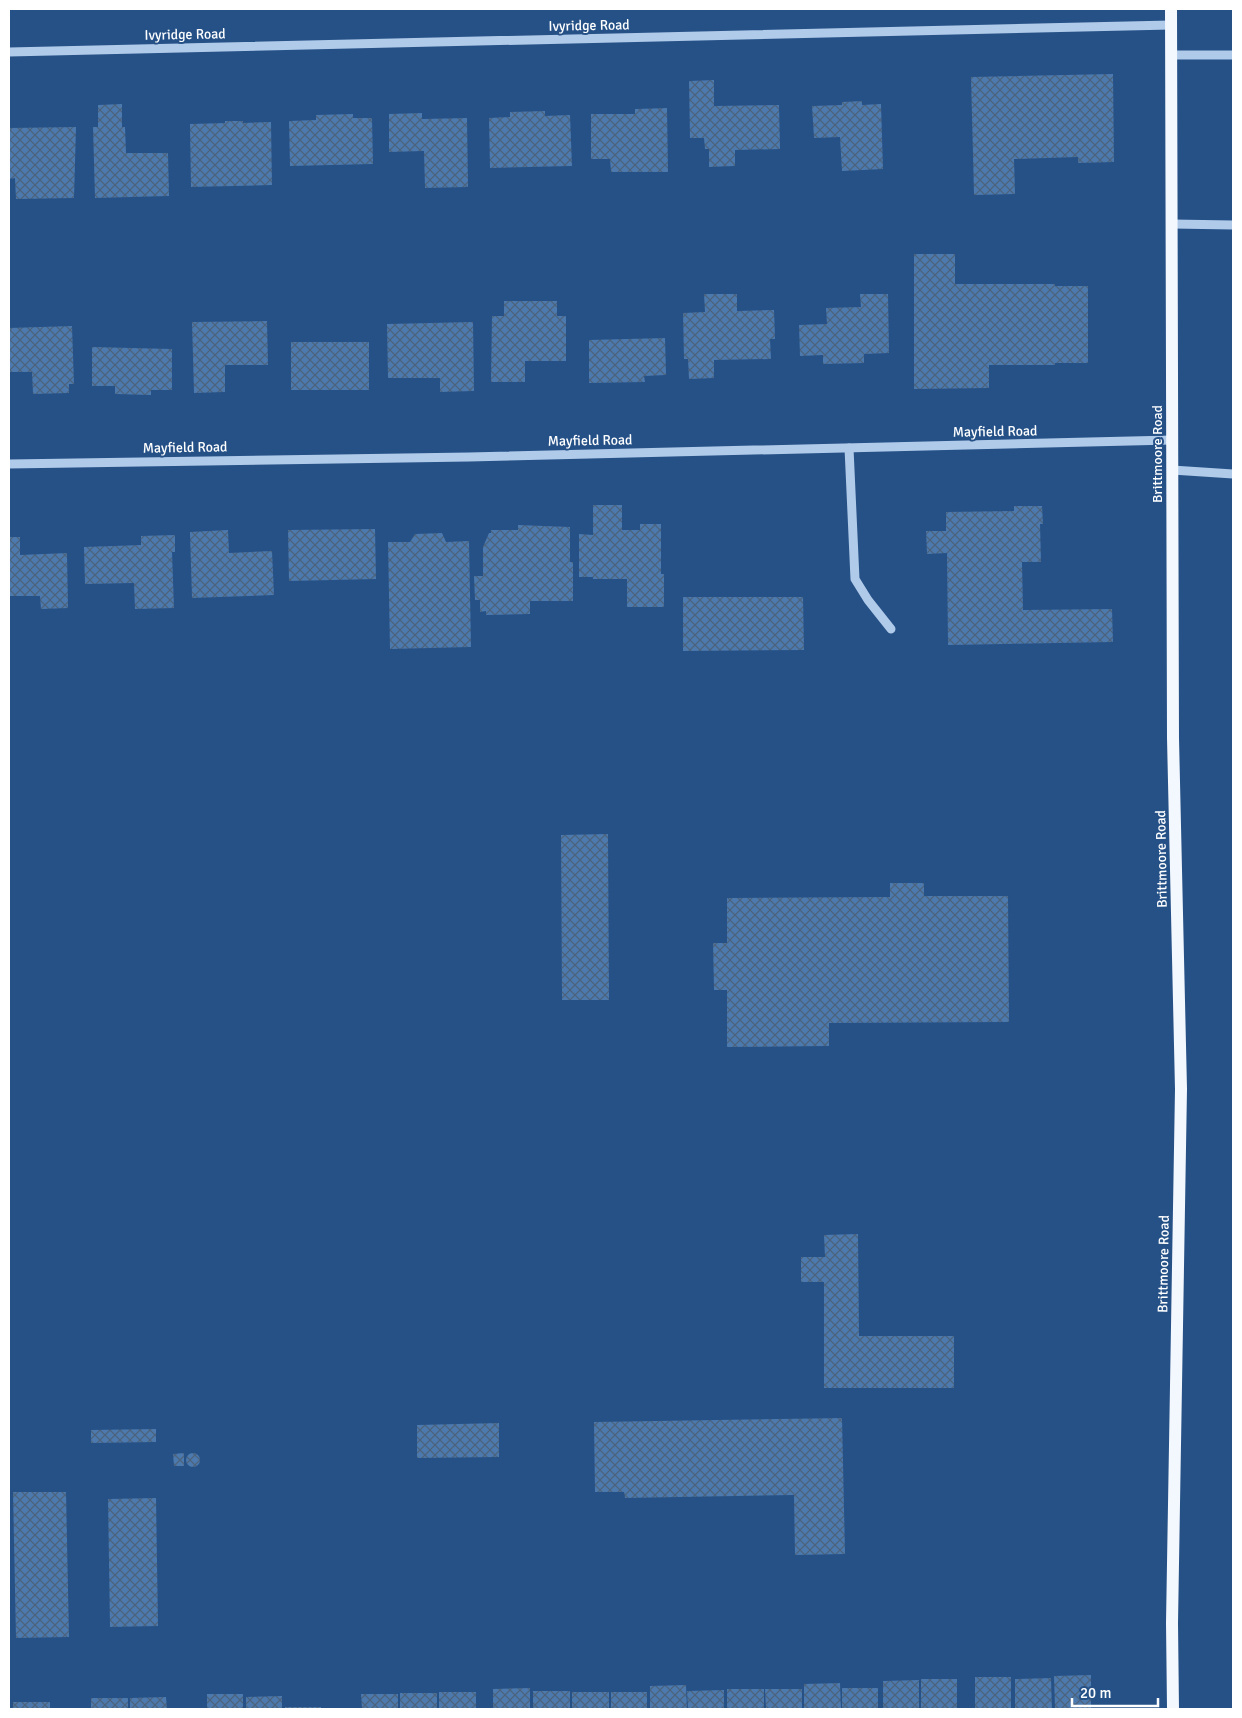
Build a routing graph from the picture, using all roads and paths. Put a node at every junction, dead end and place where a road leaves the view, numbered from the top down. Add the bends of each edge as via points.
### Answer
1 (1171, 9) edge
2 (1171, 26) junction
3 (9, 52) edge
4 (1171, 55) junction
5 (1233, 55) edge
6 (1172, 224) junction
7 (1233, 225) edge
8 (1172, 440) junction
9 (849, 448) junction
10 (9, 464) edge
11 (1172, 470) junction
12 (1233, 474) edge
13 (890, 629) dead end
14 (1173, 1709) edge

1 - 2 main road, Brittmoore Road
2 - 3 street, Ivyridge Road
2 - 4 main road, Brittmoore Road
4 - 5 street
4 - 6 main road, Brittmoore Road
6 - 7 street
6 - 8 main road, Brittmoore Road
8 - 9 street, Mayfield Road
8 - 11 main road, Brittmoore Road
9 - 10 street, Mayfield Road
9 - 13 street via 855,579
11 - 12 street
11 - 14 main road, Brittmoore Road via 1181,1089

